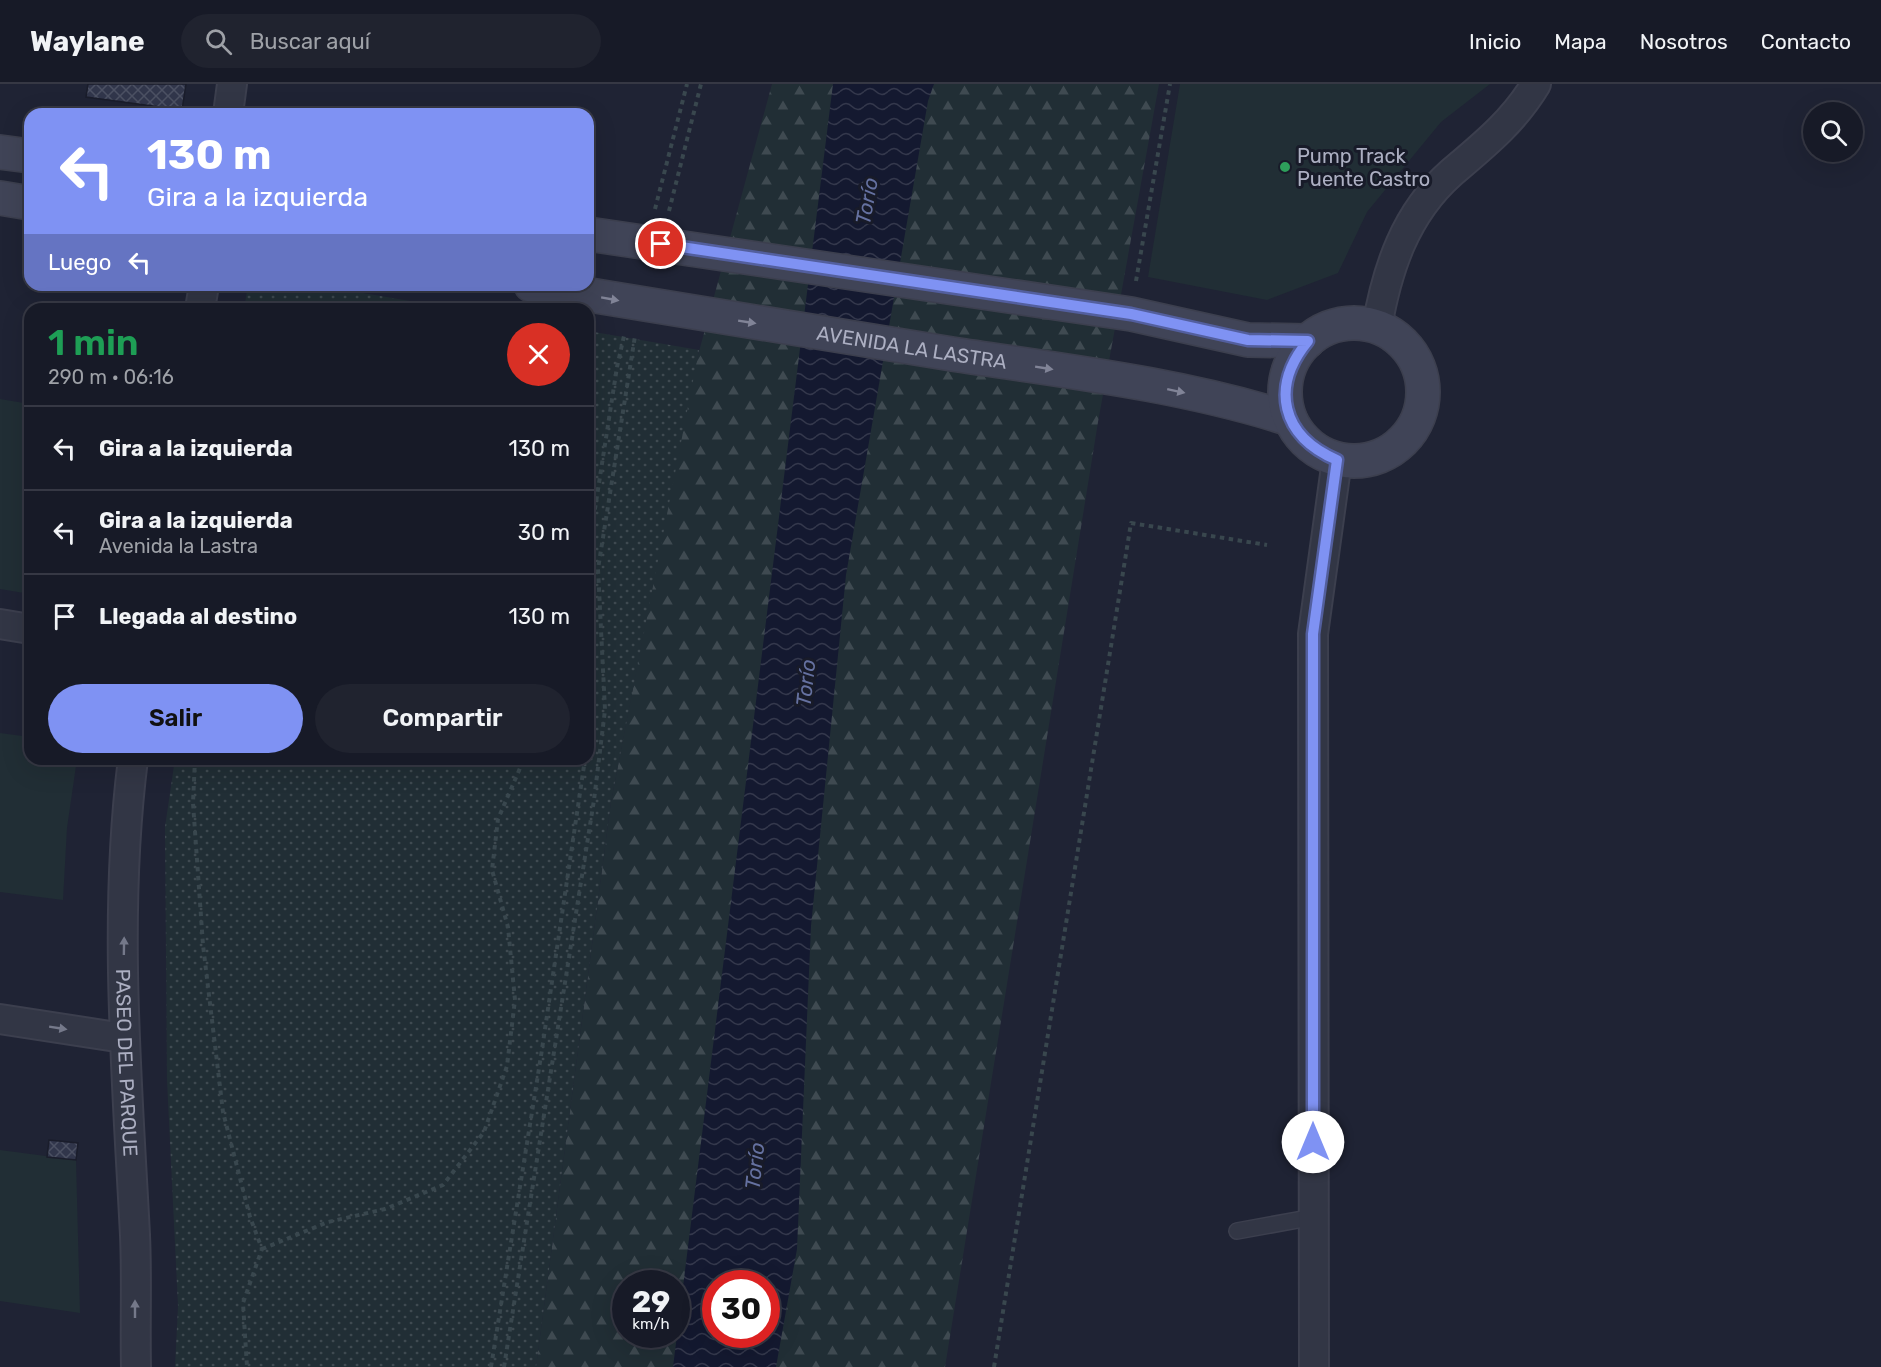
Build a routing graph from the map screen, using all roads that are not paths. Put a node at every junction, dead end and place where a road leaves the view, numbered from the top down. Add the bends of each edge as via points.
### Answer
1 (232, 84) edge
2 (1536, 84) edge
3 (229, 108) edge
4 (0, 152) edge
5 (24, 155) edge
6 (0, 198) edge
7 (24, 202) edge
8 (594, 235) edge
9 (564, 291) edge
10 (1377, 327) junction
11 (1308, 341) junction
12 (1290, 419) junction
13 (1337, 460) junction
14 (0, 624) edge
15 (24, 628) edge
16 (132, 765) edge
17 (0, 1019) edge
18 (123, 1038) junction
19 (1314, 1217) junction
20 (1237, 1232) dead end
21 (136, 1367) edge
22 (1314, 1367) edge

1 - 3 street
2 - 10 street via 1502,130 1450,175 1410,222 1388,273
4 - 5 main road
6 - 7 main road
8 - 11 main road via 1133,301 1248,340
9 -> 12 main road, AVENIDA LA LASTRA via 689,314 1118,379 1236,403
10 - 11 main road via 1341,324
10 - 13 main road via 1410,351 1421,377 1422,405 1417,422 1392,450 1365,460
11 - 12 main road via 1295,357 1287,377 1285,398
12 - 13 main road via 1301,437 1317,451
13 - 19 street via 1313,634
14 - 15 street
18 -> 16 street, PASEO DEL PARQUE via 126,811
17 -> 18 street
21 -> 18 street, PASEO DEL PARQUE via 135,1238
19 - 20 lane
19 - 22 street

